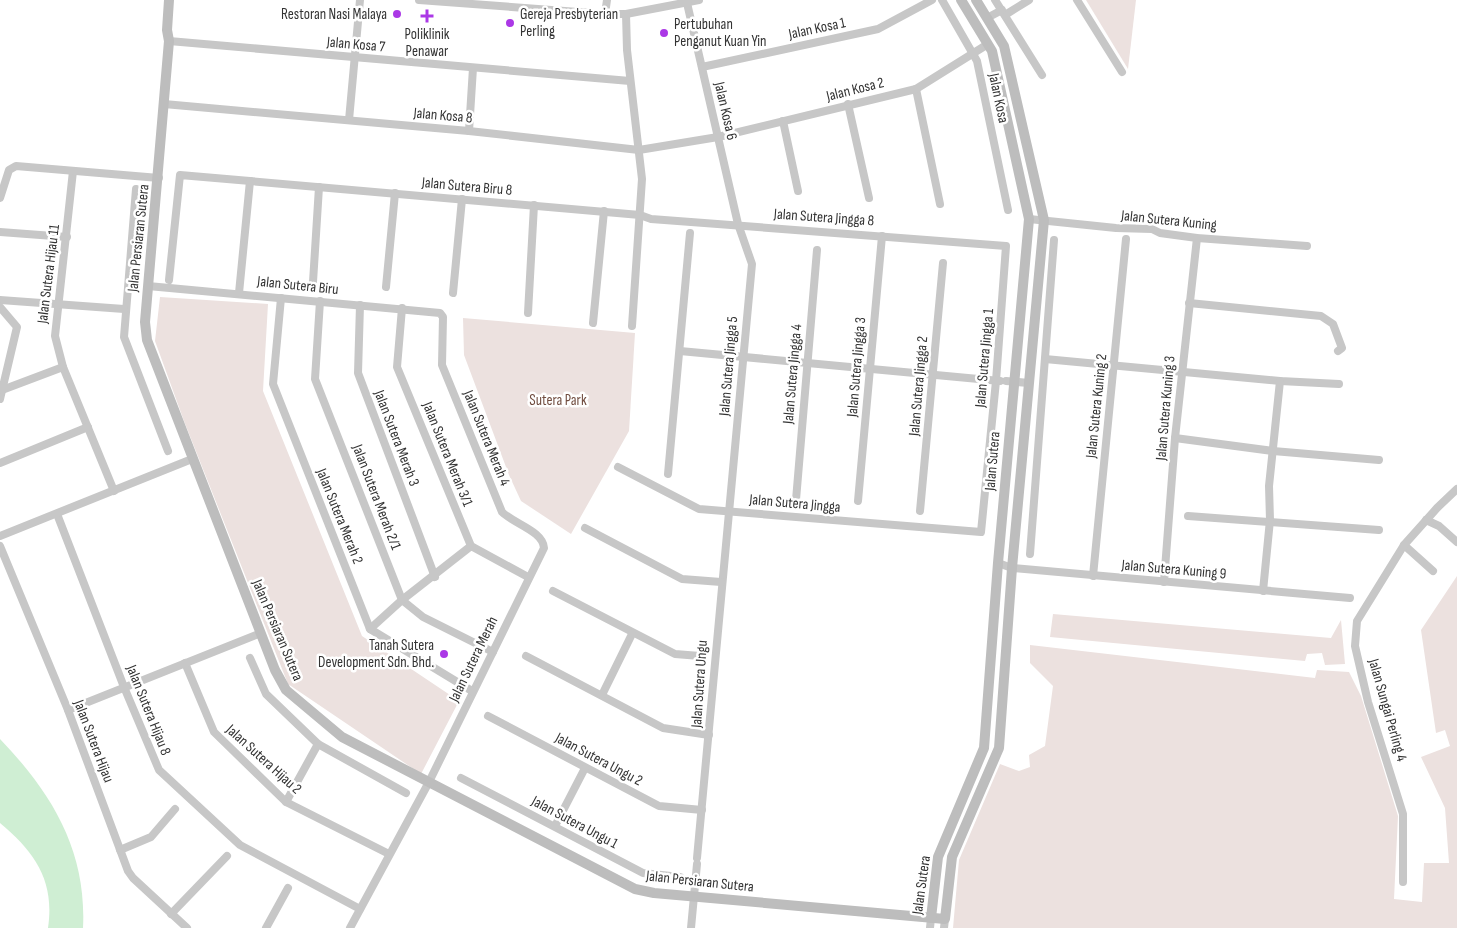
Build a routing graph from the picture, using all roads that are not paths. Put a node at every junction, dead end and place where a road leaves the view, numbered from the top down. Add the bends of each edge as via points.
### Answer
1 (169, 0) edge
2 (174, 0) edge
3 (360, 0) edge
4 (419, 0) edge
5 (607, 0) edge
6 (699, 0) edge
7 (932, 0) edge
8 (942, 0) edge
9 (961, 0) edge
10 (976, 0) edge
11 (996, 0) edge
12 (1029, 0) edge
13 (1077, 0) edge
14 (687, 3) junction
15 (605, 14) junction
16 (626, 14) junction
17 (1005, 15) junction
18 (988, 18) junction
19 (995, 30) junction
20 (169, 39) junction
21 (988, 44) junction
22 (974, 53) junction
23 (354, 58) junction
24 (702, 67) junction
25 (473, 68) junction
26 (1122, 72) dead end
27 (1042, 74) dead end
28 (630, 81) junction
29 (916, 89) junction
30 (164, 104) junction
31 (848, 104) junction
32 (349, 120) junction
33 (784, 121) junction
34 (469, 131) junction
35 (718, 137) junction
36 (639, 150) junction
37 (73, 171) junction
38 (159, 178) junction
39 (250, 180) junction
40 (319, 187) junction
41 (136, 189) dead end
42 (798, 191) dead end
43 (395, 193) junction
44 (0, 198) edge
45 (869, 198) dead end
46 (462, 199) junction
47 (940, 204) dead end
48 (534, 205) junction
49 (1008, 210) dead end
50 (604, 211) junction
51 (640, 215) junction
52 (1029, 219) junction
53 (1044, 220) junction
54 (738, 224) junction
55 (0, 232) edge
56 (690, 233) dead end
57 (882, 236) junction
58 (66, 237) junction
59 (1197, 238) junction
60 (1126, 239) dead end
61 (1054, 240) dead end
62 (1006, 246) joint
63 (1307, 246) dead end
64 (817, 250) dead end
65 (943, 264) dead end
66 (169, 280) dead end
67 (313, 282) dead end
68 (148, 286) junction
69 (386, 287) dead end
70 (239, 293) junction
71 (453, 293) dead end
72 (282, 298) junction
73 (0, 300) edge
74 (320, 302) junction
75 (59, 303) junction
76 (1189, 303) junction
77 (360, 305) junction
78 (0, 307) edge
79 (402, 308) junction
80 (124, 309) junction
81 (528, 313) dead end
82 (443, 317) joint
83 (593, 323) dead end
84 (632, 326) dead end
85 (1338, 351) dead end
86 (680, 352) junction
87 (743, 358) junction
88 (1045, 359) junction
89 (806, 364) junction
90 (1114, 366) junction
91 (64, 368) junction
92 (870, 370) junction
93 (1182, 372) junction
94 (933, 375) junction
95 (1004, 381) junction
96 (1280, 381) junction
97 (1029, 384) junction
98 (1339, 384) dead end
99 (2, 390) junction
100 (0, 399) edge
101 (88, 428) junction
102 (1176, 438) junction
103 (168, 451) dead end
104 (1273, 451) junction
105 (192, 459) junction
106 (1379, 460) dead end
107 (0, 463) edge
108 (618, 467) dead end
109 (668, 474) dead end
110 (1457, 489) edge
111 (114, 491) junction
112 (796, 500) dead end
113 (858, 502) dead end
114 (920, 511) dead end
115 (728, 512) junction
116 (57, 514) junction
117 (1188, 516) dead end
118 (1270, 520) junction
119 (1426, 520) junction
120 (585, 528) dead end
121 (1379, 530) dead end
122 (981, 532) joint
123 (0, 536) edge
124 (1457, 542) edge
125 (1404, 545) junction
126 (0, 546) edge
127 (471, 546) junction
128 (544, 548) joint
129 (1030, 554) dead end
130 (998, 563) junction
131 (1012, 568) junction
132 (1433, 571) dead end
133 (1094, 576) junction
134 (435, 577) junction
135 (528, 577) junction
136 (721, 582) junction
137 (1164, 582) junction
138 (553, 591) dead end
139 (1263, 591) junction
140 (1350, 598) dead end
141 (402, 600) junction
142 (370, 628) junction
143 (261, 633) junction
144 (632, 634) junction
145 (492, 652) junction
146 (526, 656) dead end
147 (700, 656) dead end
148 (250, 658) dead end
149 (185, 663) junction
150 (124, 687) junction
151 (472, 691) junction
152 (602, 696) junction
153 (68, 710) junction
154 (488, 716) dead end
155 (709, 735) junction
156 (318, 744) junction
157 (585, 768) junction
158 (461, 778) dead end
159 (429, 782) junction
160 (406, 793) dead end
161 (286, 802) junction
162 (175, 809) dead end
163 (702, 810) junction
164 (555, 826) junction
165 (120, 850) junction
166 (389, 854) junction
167 (227, 856) dead end
168 (680, 877) dead end
169 (1403, 882) dead end
170 (288, 888) dead end
171 (693, 896) junction
172 (360, 909) junction
173 (171, 914) junction
174 (931, 923) edge
175 (944, 924) edge
176 (187, 928) edge
177 (266, 928) edge
178 (350, 928) edge
179 (691, 928) edge

1 - 20 street, Jalan Persiaran Sutera
2 - 20 street, Jalan Persiaran Sutera
3 - 23 street
4 - 15 street
5 - 15 street
6 - 14 street
7 - 24 street, Jalan Kosa 1 via 878,29
8 - 22 street, Jalan Kosa
9 - 21 street, Jalan Sutera
10 - 18 street, Jalan Sutera
11 - 17 street
12 - 17 street
13 - 26 street
14 - 16 street
14 - 24 street, Jalan Kosa 6
15 - 16 street
16 - 28 street
17 - 18 street
17 - 19 street
17 - 27 street
18 - 19 street, Jalan Sutera
19 - 53 street, Jalan Sutera via 1004,46
20 - 23 street, Jalan Kosa 7
20 - 30 street, Jalan Persiaran Sutera
21 - 22 street, Jalan Kosa 2
21 - 52 street, Jalan Sutera
22 - 29 street, Jalan Kosa 2
22 - 49 street, Jalan Kosa
23 - 25 street, Jalan Kosa 7
23 - 32 street
24 - 35 street, Jalan Kosa 6
25 - 28 street, Jalan Kosa 7
25 - 34 street
28 - 36 street
29 - 31 street, Jalan Kosa 2
29 - 47 street
30 - 32 street, Jalan Kosa 8
30 - 38 street, Jalan Persiaran Sutera
31 - 33 street, Jalan Kosa 2
31 - 45 street
32 - 34 street, Jalan Kosa 8
33 - 35 street, Jalan Kosa 2
33 - 42 street
34 - 36 street, Jalan Kosa 8
35 - 36 street, Jalan Kosa 8
35 - 54 street, Jalan Kosa 6
36 - 51 street via 642,179
37 - 38 street
37 - 44 street via 16,166 9,170
37 - 58 street, Jalan Sutera Hijau 11
38 - 68 street, Jalan Persiaran Sutera
39 - 40 street, Jalan Sutera Biru 8
39 - 66 street, Jalan Sutera Biru 8 via 180,175
39 - 70 street
40 - 43 street, Jalan Sutera Biru 8
40 - 67 street
41 - 80 street
43 - 46 street, Jalan Sutera Biru 8
43 - 69 street
46 - 48 street, Jalan Sutera Biru 8
46 - 71 street
48 - 50 street, Jalan Sutera Biru 8
48 - 81 street
50 - 51 street, Jalan Sutera Biru 8
50 - 83 street
51 - 54 street, Jalan Sutera Jingga 8 via 651,219
51 - 84 street
52 - 53 street, Jalan Sutera Kuning
52 - 95 street, Jalan Sutera
53 - 59 street, Jalan Sutera Kuning via 1156,230
53 - 97 street, Jalan Sutera
54 - 57 street, Jalan Sutera Jingga 8
54 - 87 street, Jalan Sutera Jingga 5 via 752,264
55 - 58 street
56 - 86 street
57 - 62 street, Jalan Sutera Jingga 8
57 - 92 street, Jalan Sutera Jingga 3
58 - 75 street, Jalan Sutera Hijau 11
59 - 63 street, Jalan Sutera Kuning
59 - 76 street, Jalan Sutera Kuning 3
60 - 90 street, Jalan Sutera Kuning 2
61 - 88 street
62 - 95 street, Jalan Sutera Jingga 1
64 - 89 street, Jalan Sutera Jingga 4
65 - 94 street, Jalan Sutera Jingga 2
68 - 70 street, Jalan Sutera Biru
68 - 105 street, Jalan Persiaran Sutera via 147,340
70 - 72 street, Jalan Sutera Biru
72 - 74 street, Jalan Sutera Biru
72 - 142 street, Jalan Sutera Merah 2 via 273,384
73 - 75 street
74 - 77 street, Jalan Sutera Biru
74 - 141 street, Jalan Sutera Merah 2/1 via 315,379
75 - 80 street
75 - 91 street, Jalan Sutera Hijau 11 via 55,336
76 - 85 street via 1321,316 1333,324 1342,348
76 - 93 street, Jalan Sutera Kuning 3
77 - 79 street, Jalan Sutera Biru
77 - 134 street, Jalan Sutera Merah 3 via 358,373
78 - 99 street via 17,327
79 - 82 street, Jalan Sutera Biru via 436,312
79 - 127 street, Jalan Sutera Merah 3/1 via 397,367
80 - 103 street via 124,337
82 - 128 street, Jalan Sutera Merah 4 via 442,365 502,512 541,537
86 - 87 street
86 - 109 street
87 - 89 street
87 - 115 street, Jalan Sutera Jingga 5
88 - 90 street
88 - 129 street
89 - 92 street
89 - 112 street, Jalan Sutera Jingga 4
90 - 93 street
90 - 133 street, Jalan Sutera Kuning 2
91 - 99 street
91 - 101 street, Jalan Sutera Hijau 11
92 - 94 street
92 - 113 street, Jalan Sutera Jingga 3
93 - 96 street
93 - 102 street, Jalan Sutera Kuning 3
94 - 95 street
94 - 114 street, Jalan Sutera Jingga 2
95 - 97 street
95 - 122 street, Jalan Sutera Jingga 1
95 - 130 street, Jalan Sutera
96 - 98 street
96 - 104 street
97 - 131 street, Jalan Sutera
99 - 100 street
101 - 107 street
101 - 111 street, Jalan Sutera Hijau 11
102 - 104 street
102 - 137 street, Jalan Sutera Kuning 3
104 - 106 street
104 - 118 street
105 - 111 street
105 - 143 street, Jalan Persiaran Sutera
108 - 115 street, Jalan Sutera Jingga via 699,509
110 - 119 street, Jalan Sungai Perling 4
111 - 116 street
115 - 122 street, Jalan Sutera Jingga
115 - 136 street, Jalan Sutera Ungu
116 - 123 street
116 - 150 street, Jalan Sutera Hijau 8
117 - 118 street
118 - 121 street
118 - 139 street
119 - 124 street via 1439,526
119 - 125 street, Jalan Sungai Perling 4
120 - 136 street via 682,579
125 - 132 street
125 - 169 street, Jalan Sungai Perling 4 via 1357,621 1356,646 1368,702 1401,804
126 - 153 street, Jalan Sutera Hijau
127 - 134 street
127 - 135 street
128 - 135 street, Jalan Sutera Merah
130 - 131 street, Jalan Sutera Kuning 9
130 - 174 street, Jalan Sutera via 984,748 938,857
131 - 133 street, Jalan Sutera Kuning 9
131 - 175 street, Jalan Sutera via 999,748 952,857
133 - 137 street, Jalan Sutera Kuning 9
134 - 141 street
135 - 145 street, Jalan Sutera Merah
136 - 155 street, Jalan Sutera Ungu
137 - 139 street, Jalan Sutera Kuning 9
138 - 144 street
139 - 140 street, Jalan Sutera Kuning 9
141 - 142 street
141 - 145 street via 423,616
142 - 151 street
143 - 149 street
143 - 159 street, Jalan Persiaran Sutera via 286,690 298,703 342,737
144 - 147 street via 675,654
144 - 152 street
145 - 151 street, Jalan Sutera Merah
146 - 152 street
148 - 156 street via 266,694
149 - 150 street
149 - 161 street, Jalan Sutera Hijau 2 via 214,732
150 - 153 street
150 - 172 street, Jalan Sutera Hijau 8 via 156,765 199,807 240,845
151 - 159 street, Jalan Sutera Merah
152 - 155 street via 663,728
153 - 165 street, Jalan Sutera Hijau
154 - 157 street, Jalan Sutera Ungu 2
155 - 163 street, Jalan Sutera Ungu
156 - 160 street
156 - 161 street
157 - 163 street, Jalan Sutera Ungu 2 via 659,806
157 - 164 street
158 - 164 street, Jalan Sutera Ungu 1
159 - 166 street
159 - 171 street, Jalan Persiaran Sutera via 619,882 654,893
161 - 166 street, Jalan Sutera Hijau 2
162 - 165 street via 151,837
163 - 171 street, Jalan Sutera Ungu
164 - 168 street, Jalan Sutera Ungu 1 via 642,873
165 - 173 street, Jalan Sutera Hijau via 133,878
166 - 172 street
167 - 173 street
170 - 177 street
171 - 174 street, Jalan Persiaran Sutera
171 - 179 street, Jalan Sutera Ungu
172 - 178 street
173 - 176 street, Jalan Sutera Hijau
174 - 175 street, Jalan Persiaran Sutera

